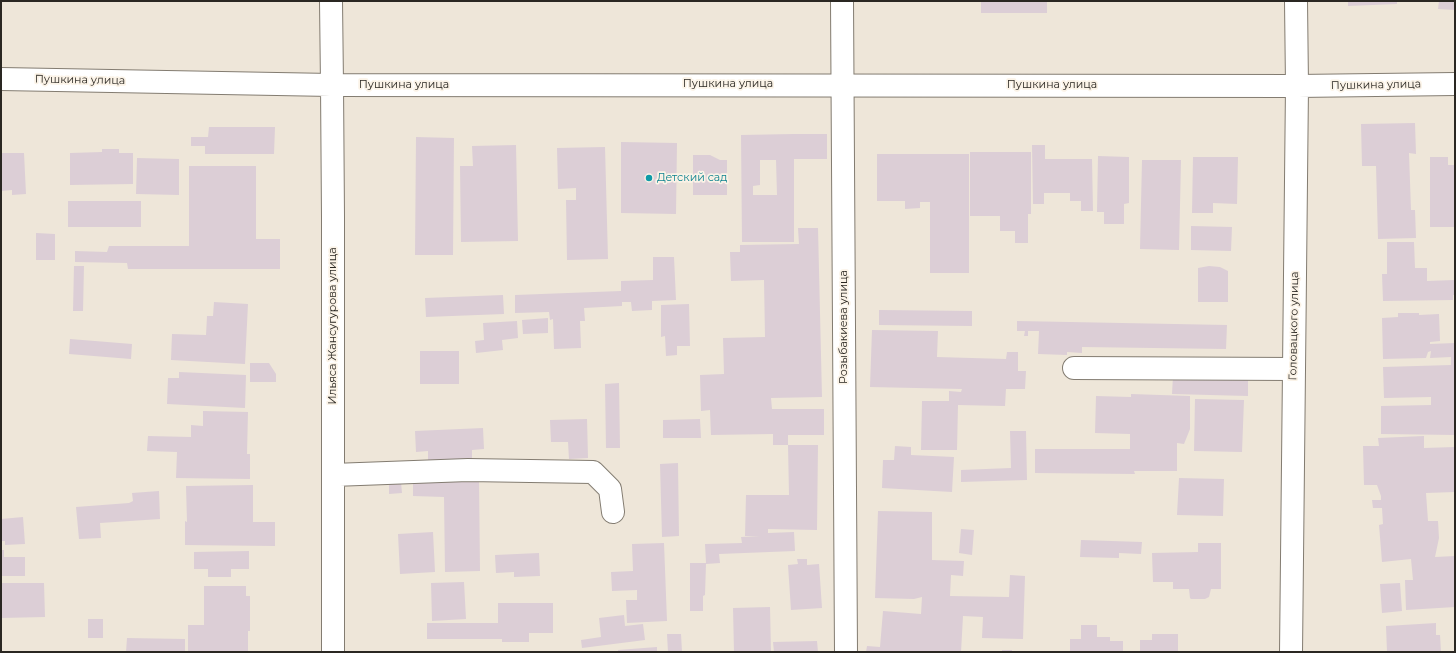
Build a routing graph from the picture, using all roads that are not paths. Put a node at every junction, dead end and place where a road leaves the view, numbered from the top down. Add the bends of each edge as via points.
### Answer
1 (331, 1) edge
2 (842, 1) edge
3 (1296, 1) edge
4 (1, 79) edge
5 (332, 84) junction
6 (842, 84) junction
7 (1455, 84) edge
8 (1297, 86) junction
9 (1074, 368) dead end
10 (1294, 370) junction
11 (333, 475) junction
12 (613, 512) dead end
13 (333, 652) edge
14 (846, 652) edge
15 (1291, 652) edge

1 - 5 main road, Ильяса Жансугурова улица
2 - 6 main road, Розыбакиева улица
3 - 8 main road, Головацкого улица
4 - 5 main road, Пушкина улица
5 - 6 main road, Пушкина улица
5 - 11 main road, Ильяса Жансугурова улица
6 - 8 main road, Пушкина улица
6 - 14 main road, Розыбакиева улица
7 - 8 main road, Пушкина улица
8 - 10 main road, Головацкого улица
9 - 10 main road
10 - 15 main road, Головацкого улица
11 - 12 main road via 468,470 593,472 610,489
11 - 13 main road, Ильяса Жансугурова улица

